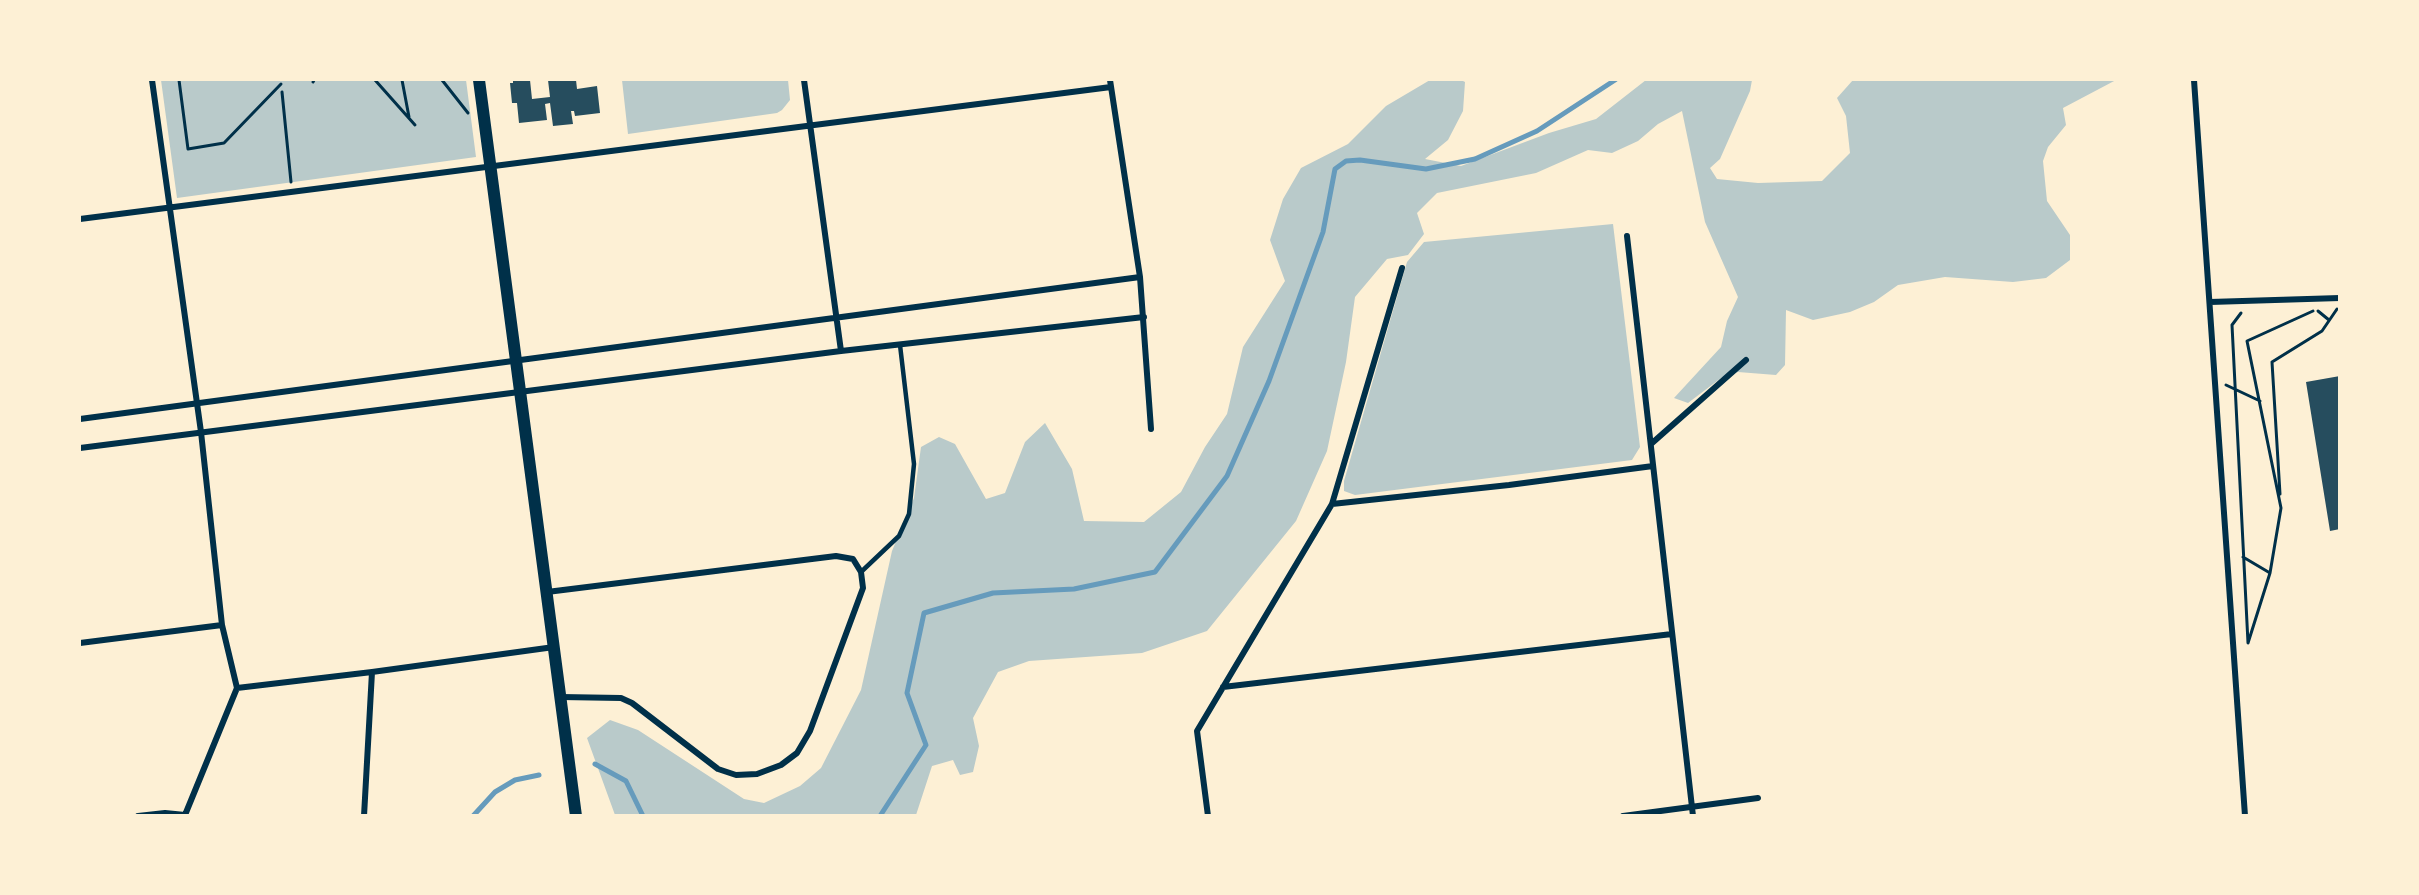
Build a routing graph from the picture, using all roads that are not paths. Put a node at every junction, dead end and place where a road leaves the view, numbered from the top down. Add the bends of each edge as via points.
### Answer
1 (152, 80) edge
2 (479, 80) edge
3 (804, 80) edge
4 (2194, 80) edge
5 (1111, 83) edge
6 (810, 125) junction
7 (490, 166) junction
8 (168, 207) junction
9 (80, 219) edge
10 (1627, 236) dead end
11 (1402, 268) dead end
12 (1140, 277) junction
13 (2340, 298) edge
14 (2210, 302) junction
15 (1144, 317) junction
16 (837, 318) junction
17 (900, 345) junction
18 (841, 351) junction
19 (1746, 360) dead end
20 (517, 361) junction
21 (520, 393) junction
22 (196, 404) junction
23 (80, 419) edge
24 (1151, 429) dead end
25 (201, 432) junction
26 (1651, 444) junction
27 (80, 448) edge
28 (1653, 466) junction
29 (1332, 504) junction
30 (861, 572) junction
31 (547, 592) junction
32 (222, 625) junction
33 (1672, 634) junction
34 (80, 642) edge
35 (554, 647) junction
36 (372, 672) junction
37 (1223, 687) junction
38 (237, 688) junction
39 (561, 697) junction
40 (1758, 798) dead end
41 (1692, 807) junction
42 (185, 815) edge
43 (138, 816) edge
44 (364, 816) edge
45 (576, 816) edge
46 (1208, 816) edge
47 (1623, 816) edge
48 (1693, 816) edge
49 (2245, 816) edge

1 - 8 street
2 - 7 main road
3 - 6 street
4 - 14 street
5 - 6 street
5 - 12 street
6 - 7 street
6 - 16 street
7 - 8 street
7 - 20 main road
8 - 9 street
8 - 22 street
10 - 26 street
11 - 29 street
12 - 15 street
12 - 16 street
13 - 14 street
14 - 49 street
15 - 17 street
15 - 24 street
16 - 18 street
16 - 20 street
17 - 18 street
17 - 30 lane via 914,464 909,514 899,536
18 - 21 street
19 - 26 street
20 - 21 main road
20 - 22 street
21 - 25 street
21 - 31 main road
22 - 23 street
22 - 25 street
25 - 27 street
25 - 32 street
26 - 28 street
28 - 29 street
28 - 33 street
29 - 37 street
30 - 31 street via 853,559 836,556
30 - 39 street via 862,588 810,731 797,753 781,765 757,774 736,775 718,769 621,698
31 - 35 main road
32 - 34 street
32 - 38 street
33 - 37 street
33 - 41 street
35 - 36 street
35 - 39 main road
36 - 38 street
36 - 44 street
37 - 46 street via 1197,731
38 - 42 street
39 - 45 main road
40 - 41 street
41 - 47 street
41 - 48 street
42 - 43 street

